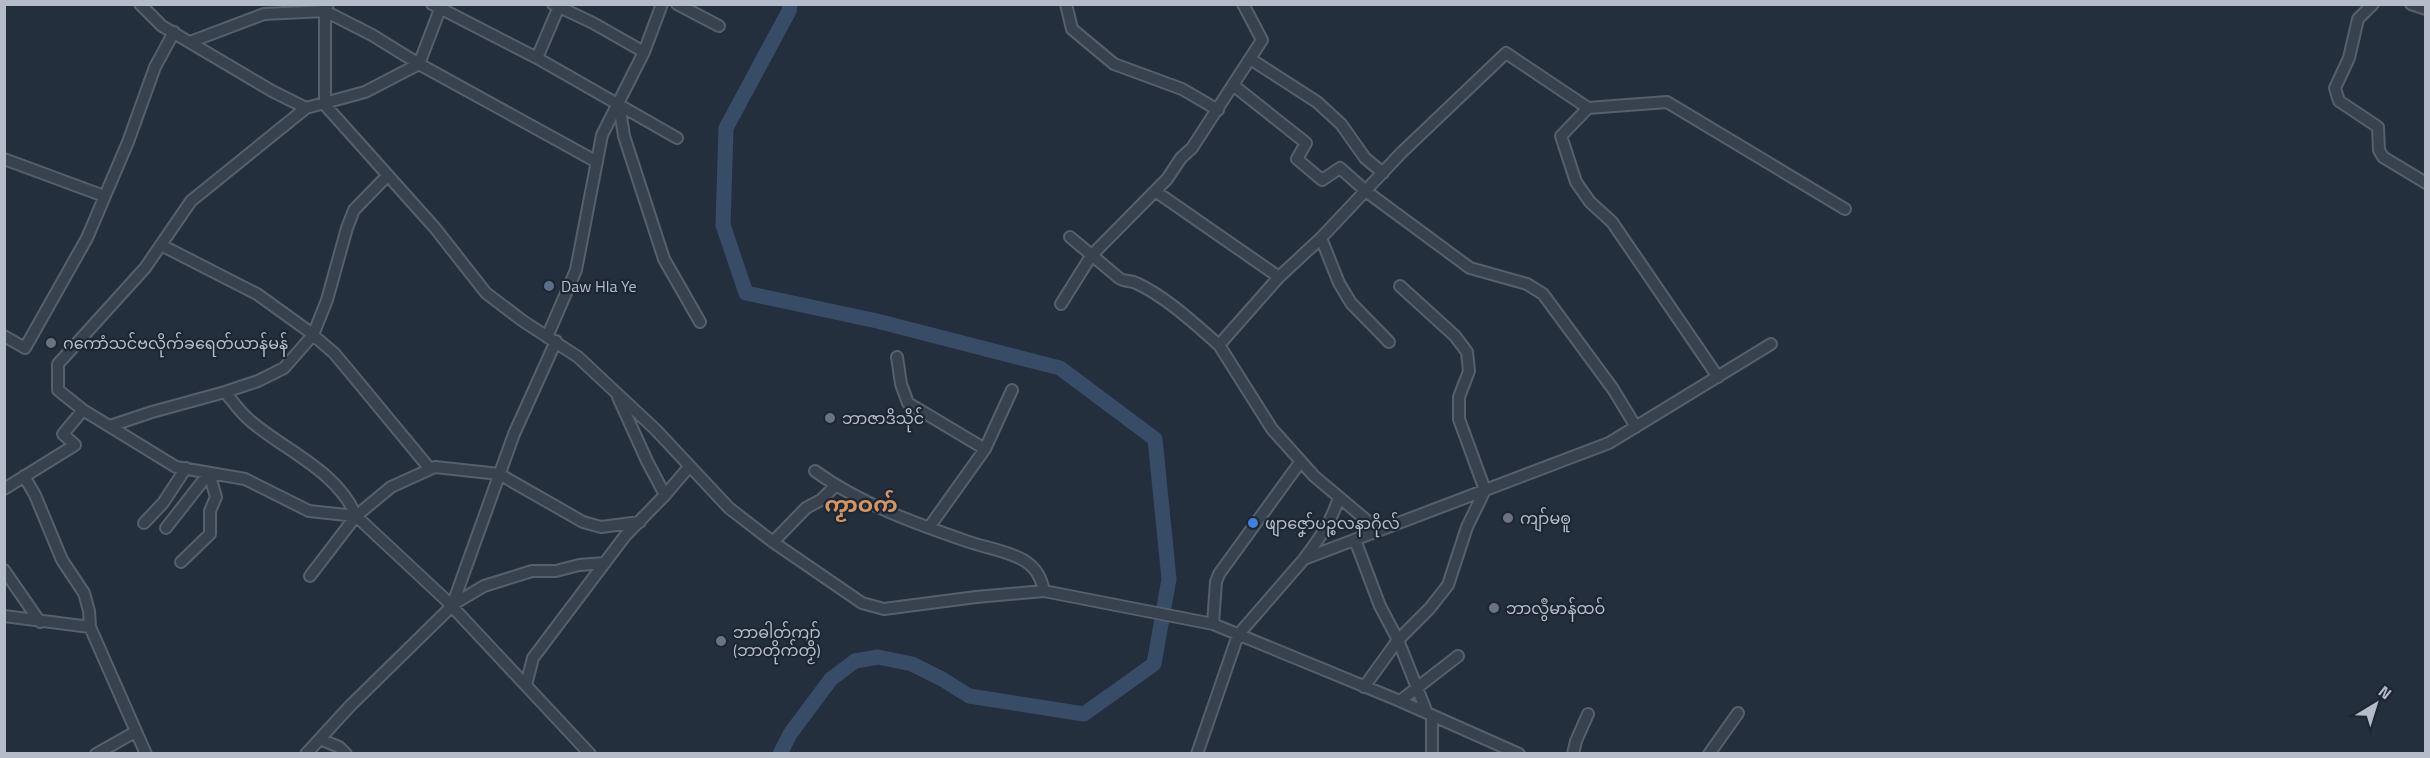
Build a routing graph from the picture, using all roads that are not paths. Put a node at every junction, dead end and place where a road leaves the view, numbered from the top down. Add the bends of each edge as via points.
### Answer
1 (140, 4) edge
2 (662, 4) edge
3 (677, 4) edge
4 (1066, 4) edge
5 (1243, 4) edge
6 (2373, 4) edge
7 (2411, 4) edge
8 (438, 6) edge
9 (557, 6) edge
10 (325, 7) edge
11 (2426, 9) edge
12 (719, 26) dead end
13 (174, 32) junction
14 (190, 42) junction
15 (644, 52) junction
16 (537, 58) junction
17 (1255, 62) dead end
18 (418, 64) junction
19 (1233, 85) junction
20 (619, 104) junction
21 (325, 105) junction
22 (306, 108) junction
23 (1588, 108) junction
24 (1218, 110) junction
25 (677, 138) dead end
26 (4, 159) edge
27 (597, 162) junction
28 (1383, 173) junction
29 (388, 175) junction
30 (2426, 183) edge
31 (1155, 191) junction
32 (1366, 192) junction
33 (104, 196) junction
34 (1845, 209) dead end
35 (1070, 237) dead end
36 (1321, 238) junction
37 (160, 244) junction
38 (1091, 256) junction
39 (1279, 277) junction
40 (1400, 286) dead end
41 (1061, 304) dead end
42 (700, 322) dead end
43 (312, 334) junction
44 (4, 336) edge
45 (552, 339) junction
46 (1389, 342) dead end
47 (1771, 344) dead end
48 (1219, 345) junction
49 (897, 357) dead end
50 (1718, 377) junction
51 (1012, 390) dead end
52 (615, 391) junction
53 (225, 392) junction
54 (83, 410) junction
55 (110, 426) junction
56 (1636, 427) junction
57 (985, 449) junction
58 (1301, 461) junction
59 (689, 467) junction
60 (186, 468) junction
61 (430, 469) junction
62 (815, 471) dead end
63 (209, 473) junction
64 (500, 474) junction
65 (24, 476) junction
66 (835, 486) junction
67 (4, 489) edge
68 (1485, 490) junction
69 (665, 495) junction
70 (1339, 497) junction
71 (356, 516) junction
72 (640, 522) junction
73 (144, 523) dead end
74 (930, 526) junction
75 (166, 528) dead end
76 (1378, 530) junction
77 (1355, 540) junction
78 (773, 542) junction
79 (1304, 559) junction
80 (181, 562) dead end
81 (605, 563) junction
82 (4, 570) edge
83 (310, 576) dead end
84 (1044, 591) junction
85 (452, 606) junction
86 (4, 616) edge
87 (40, 622) junction
88 (1213, 624) junction
89 (90, 627) junction
90 (1238, 635) junction
91 (1398, 640) junction
92 (1458, 656) dead end
93 (526, 686) junction
94 (1364, 687) junction
95 (1418, 687) junction
96 (1400, 701) junction
97 (1738, 713) dead end
98 (1430, 714) junction
99 (1588, 714) dead end
100 (135, 732) junction
101 (320, 739) junction
102 (1512, 752) edge
103 (96, 753) edge
104 (146, 753) edge
105 (306, 753) edge
106 (346, 753) edge
107 (590, 753) edge
108 (1197, 753) edge
109 (1432, 753) edge
110 (1573, 753) edge
111 (1709, 753) edge

1 - 13 street
2 - 15 street
3 - 12 street
4 - 24 street via 1072,29 1114,64 1182,89
5 - 19 street via 1262,40
6 - 30 street via 2358,20 2349,58 2335,88 2339,101 2378,127 2379,150 2384,157
7 - 11 street
8 - 16 street
8 - 18 street
9 - 15 street
9 - 16 street
10 - 14 street via 264,14
10 - 18 street
10 - 21 street
13 - 14 street
13 - 33 street via 155,67
14 - 22 street
15 - 20 street
16 - 20 street
17 - 28 street via 1317,102
18 - 21 street via 365,92
18 - 27 street
19 - 24 street
19 - 32 street via 1306,143 1298,159 1322,180 1340,168
20 - 25 street
20 - 27 street via 602,135
20 - 42 street via 624,136 664,259
21 - 22 street
21 - 29 street
22 - 37 street via 191,201
23 - 28 street via 1506,53
23 - 34 street via 1667,102
23 - 50 street via 1561,135 1576,182 1612,222
24 - 31 street
26 - 33 street
27 - 45 street via 576,270
28 - 32 street
29 - 43 street via 354,210 327,300
29 - 45 street via 486,293
31 - 38 street
31 - 39 street
32 - 36 street
32 - 56 street via 1470,268 1527,284 1543,294
33 - 44 street via 87,238 25,348
35 - 38 street
36 - 39 street
36 - 46 street via 1351,303
37 - 43 street via 257,294
37 - 54 street via 145,268 58,364 58,390
38 - 41 street
38 - 48 street via 1124,281 1134,282 1177,311
39 - 48 street
40 - 68 street via 1467,352 1469,371 1459,397 1459,419
43 - 53 street via 284,368
43 - 61 street via 362,385
45 - 52 street
45 - 64 street
47 - 50 street
48 - 58 street via 1272,429
49 - 57 street via 908,404
50 - 56 street
51 - 57 street
52 - 59 street
52 - 69 street
53 - 55 street
53 - 71 street via 253,423 333,483 350,500
54 - 55 street
54 - 65 street via 63,434 75,445
55 - 60 street via 176,467
56 - 68 street via 1609,443
57 - 74 street
58 - 70 street
58 - 88 street via 1219,574
59 - 69 street
59 - 78 street via 729,508
60 - 63 street
60 - 73 street
61 - 64 street
61 - 71 street via 391,488
62 - 66 street
63 - 71 street via 245,479 309,511
63 - 75 street
63 - 80 street via 216,497 210,511 210,534
64 - 72 street via 584,522 602,527
64 - 85 street
65 - 67 street
65 - 89 street via 62,560 84,593
66 - 74 street
66 - 78 street via 806,508
68 - 76 street
68 - 91 street via 1467,527 1448,585
69 - 72 street
70 - 76 street
70 - 79 street via 1323,534
71 - 83 street
71 - 85 street
72 - 81 street
74 - 84 street via 1016,556 1034,568
76 - 77 street
77 - 79 street
77 - 91 street via 1380,606
78 - 84 street via 862,603 884,609
79 - 90 street
81 - 85 street via 532,571 484,586
81 - 93 street via 533,658
82 - 87 street
84 - 88 street
85 - 93 street
85 - 101 street
86 - 87 street
87 - 89 street
88 - 90 street
89 - 100 street
90 - 94 street
90 - 108 street
91 - 94 street
91 - 95 street
92 - 95 street
93 - 107 street
94 - 96 street
95 - 96 street
95 - 98 street
96 - 98 street
97 - 111 street
98 - 102 street
98 - 109 street
99 - 110 street
100 - 103 street
100 - 104 street
101 - 105 street
101 - 106 street

